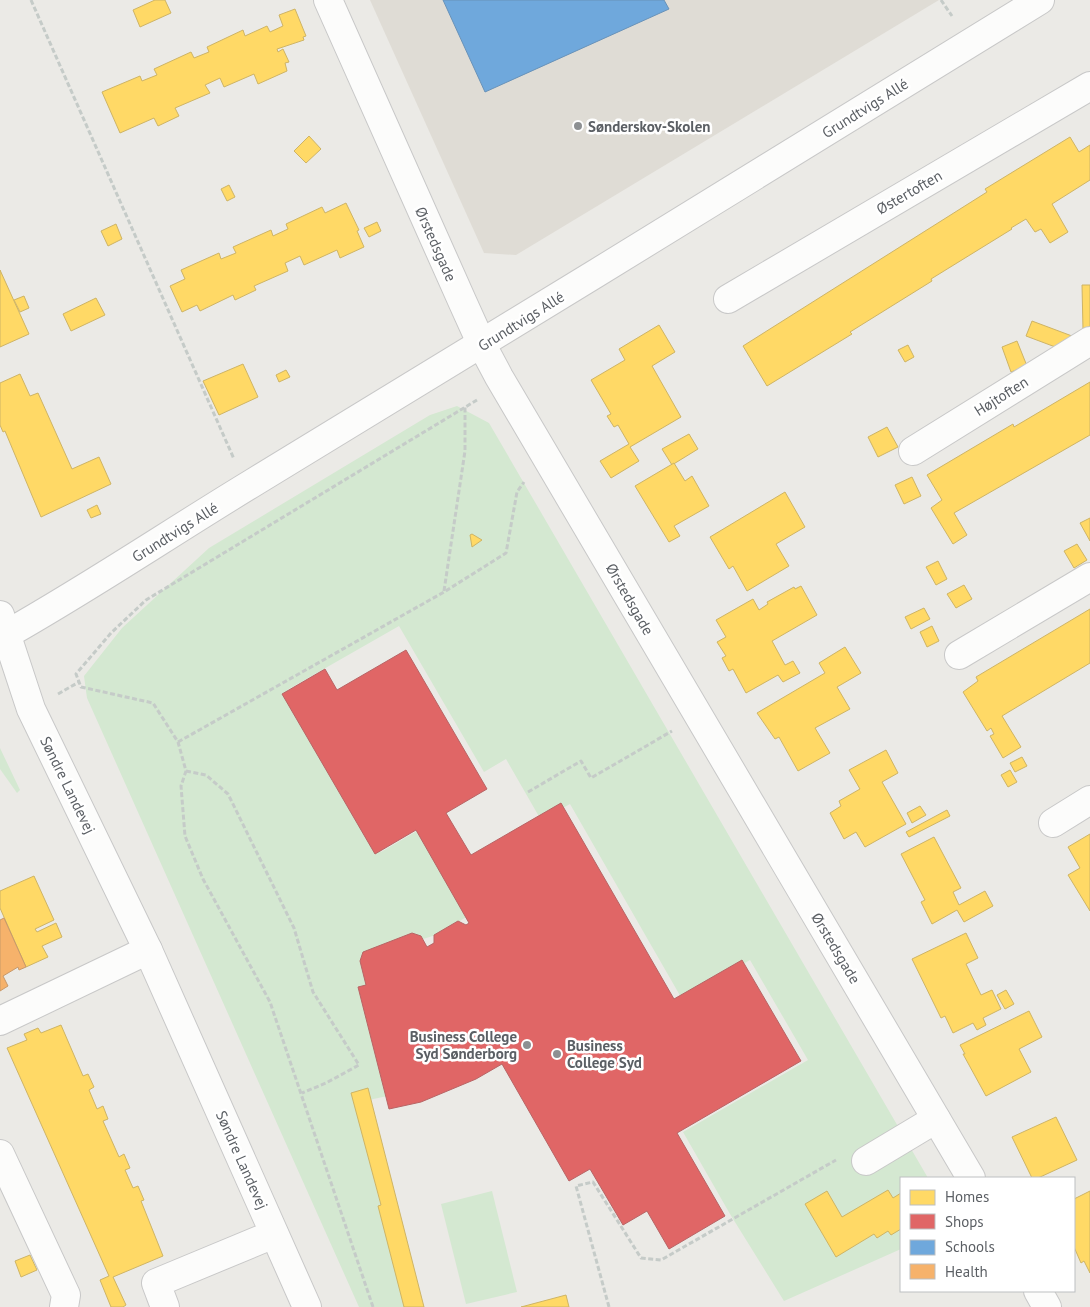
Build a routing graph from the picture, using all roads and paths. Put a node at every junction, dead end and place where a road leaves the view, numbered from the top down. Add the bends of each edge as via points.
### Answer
1 (30, 0) edge
2 (328, 0) edge
3 (1040, 0) edge
4 (1090, 86) edge
5 (728, 299) dead end
6 (1090, 341) edge
7 (482, 345) junction
8 (503, 384) junction
9 (465, 407) junction
10 (913, 451) dead end
11 (544, 452) junction
12 (246, 487) junction
13 (1090, 577) edge
14 (444, 592) junction
15 (2, 629) edge
16 (959, 655) dead end
17 (698, 715) junction
18 (178, 742) junction
19 (186, 772) junction
20 (528, 792) dead end
21 (1090, 800) edge
22 (1053, 823) dead end
23 (148, 950) junction
24 (0, 1021) edge
25 (302, 1093) junction
26 (936, 1119) junction
27 (0, 1154) edge
28 (866, 1161) joint
29 (970, 1177) edge
30 (274, 1234) junction
31 (1039, 1292) edge
32 (64, 1307) edge
33 (165, 1307) edge
34 (307, 1307) edge
35 (373, 1307) edge
36 (609, 1307) edge
37 (1047, 1307) edge

1 - 12 path
2 - 7 street, Ørstedsgade
3 - 7 street, Grundtvigs Allé
4 - 5 street, Østertoften
6 - 10 street, Højtoften
7 - 8 street, Ørstedsgade
7 - 12 street, Grundtvigs Allé
8 - 9 path
8 - 11 street, Ørstedsgade
9 - 14 path via 465,451
9 - 18 path via 146,600 111,633 76,674 81,687 153,703
11 - 14 path via 517,492 506,553
11 - 17 street, Ørstedsgade
12 - 15 street, Grundtvigs Allé via 71,598
13 - 16 street
14 - 18 path
15 - 23 street, Søndre Landevej via 31,709
17 - 20 path via 591,778 581,761
17 - 26 street, Ørstedsgade
18 - 19 path
19 - 25 path via 181,786 185,836 203,879 270,1002
19 - 25 path via 206,775 228,794 294,928 313,992 360,1065
21 - 22 street
23 - 24 street
23 - 30 street, Søndre Landevej
25 - 35 path
26 - 28 street
26 - 29 street, Ørstedsgade
27 - 32 street via 66,1294
28 - 36 path via 856,1148 661,1260 641,1258 593,1182 576,1186
30 - 33 street via 156,1283
30 - 34 street, Søndre Landevej
31 - 37 street

